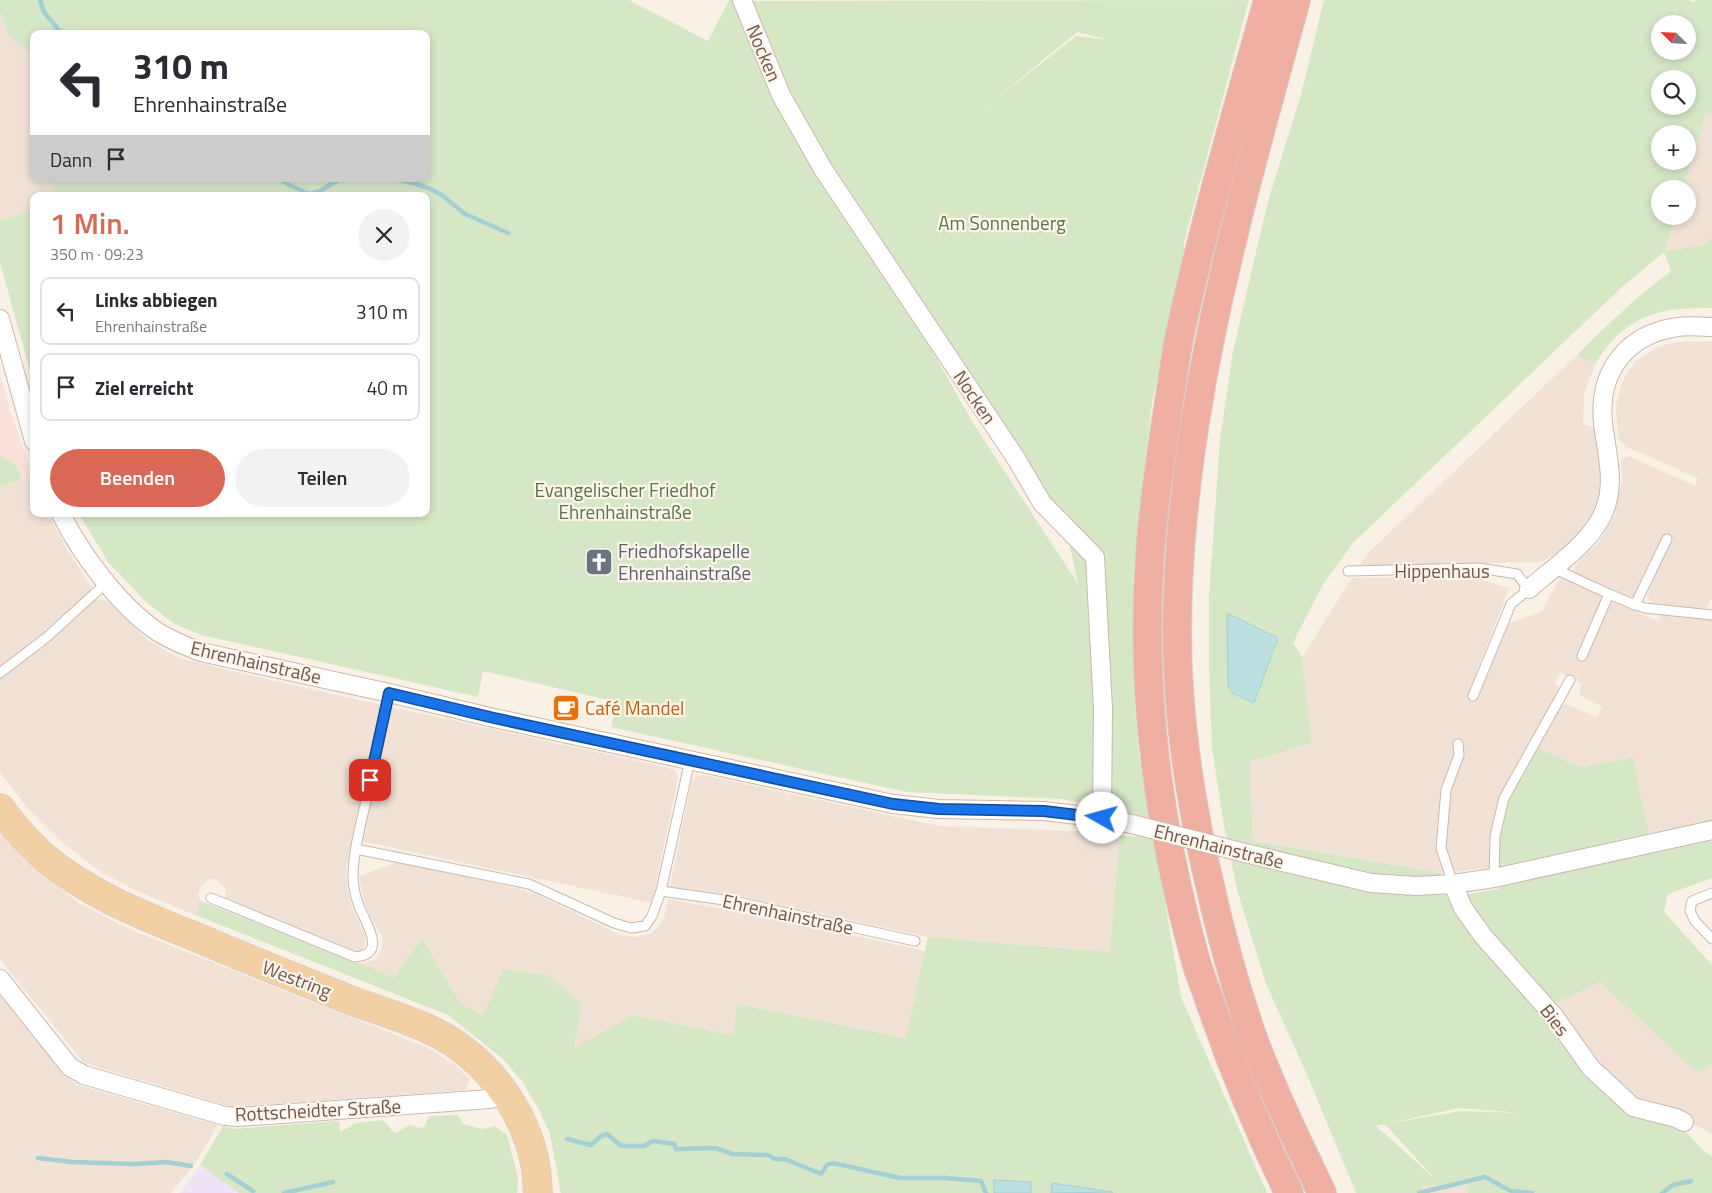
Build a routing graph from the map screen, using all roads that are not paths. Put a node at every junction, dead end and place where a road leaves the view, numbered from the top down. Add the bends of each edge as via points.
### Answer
1 (742, 0) edge
2 (1268, 0) edge
3 (1296, 0) edge
4 (0, 319) edge
5 (1712, 328) edge
6 (30, 427) edge
7 (62, 517) edge
8 (1667, 539) dead end
9 (1552, 568) junction
10 (1348, 571) dead end
11 (106, 583) junction
12 (1529, 588) junction
13 (1609, 594) junction
14 (1636, 605) junction
15 (1712, 615) edge
16 (1582, 656) dead end
17 (0, 673) edge
18 (1570, 680) dead end
19 (389, 693) junction
20 (1473, 696) dead end
21 (1458, 744) dead end
22 (690, 760) junction
23 (0, 808) edge
24 (1102, 818) junction
25 (1712, 830) edge
26 (356, 849) junction
27 (1494, 878) junction
28 (1452, 884) junction
29 (661, 891) junction
30 (1712, 893) edge
31 (211, 898) dead end
32 (1712, 939) edge
33 (915, 941) dead end
34 (0, 979) edge
35 (507, 1096) junction
36 (1684, 1122) dead end
37 (538, 1193) edge
38 (1289, 1193) edge
39 (1322, 1193) edge

1 - 24 street, Nocken via 781,95 823,169 1017,460 1042,503 1095,557 1103,709
2 - 38 highway via 1210,210 1180,337 1161,455 1150,555 1148,633 1150,701 1159,790 1195,959 1226,1051
3 - 39 highway via 1238,216 1210,338 1189,463 1177,631 1189,784 1226,954 1255,1042
4 - 6 street
5 - 9 street via 1680,327 1659,331 1635,343 1615,363 1605,384 1602,402 1610,472 1606,507 1588,537
7 - 11 street, Ehrenhainstraße via 73,538
8 - 14 lane
9 - 12 street
9 - 13 lane
10 - 12 lane, Hippenhaus via 1479,568 1517,574
11 - 17 lane via 47,638
11 - 19 street, Ehrenhainstraße via 155,630 188,647
12 - 20 lane via 1511,604
13 - 14 lane
13 - 16 lane
14 - 15 lane
18 - 27 lane via 1504,798 1495,836
19 - 22 street, Ehrenhainstraße
19 - 26 lane
21 - 28 lane via 1459,755 1446,790 1441,848
22 - 24 street, Ehrenhainstraße via 893,804 939,809 1044,811
22 - 29 lane
23 - 35 main road, Westring via 41,855 109,900 274,970 428,1030 457,1045 488,1073
24 - 28 street, Ehrenhainstraße, bridge via 1371,882 1416,886
25 - 27 street, Ehrenhainstraße
26 - 29 lane via 529,884 631,928 645,926
26 - 31 lane via 353,878 358,904 373,939 370,952 364,956 355,957
27 - 28 street, Ehrenhainstraße
28 - 36 street, Bies via 1463,908 1483,936 1554,1016 1591,1068 1633,1107
29 - 33 lane, Ehrenhainstraße via 738,902
30 - 32 lane via 1692,901 1690,911
34 - 35 street, Rottscheidter Straße via 70,1067 84,1075 225,1116
35 - 37 main road, Westring via 527,1136 535,1164

